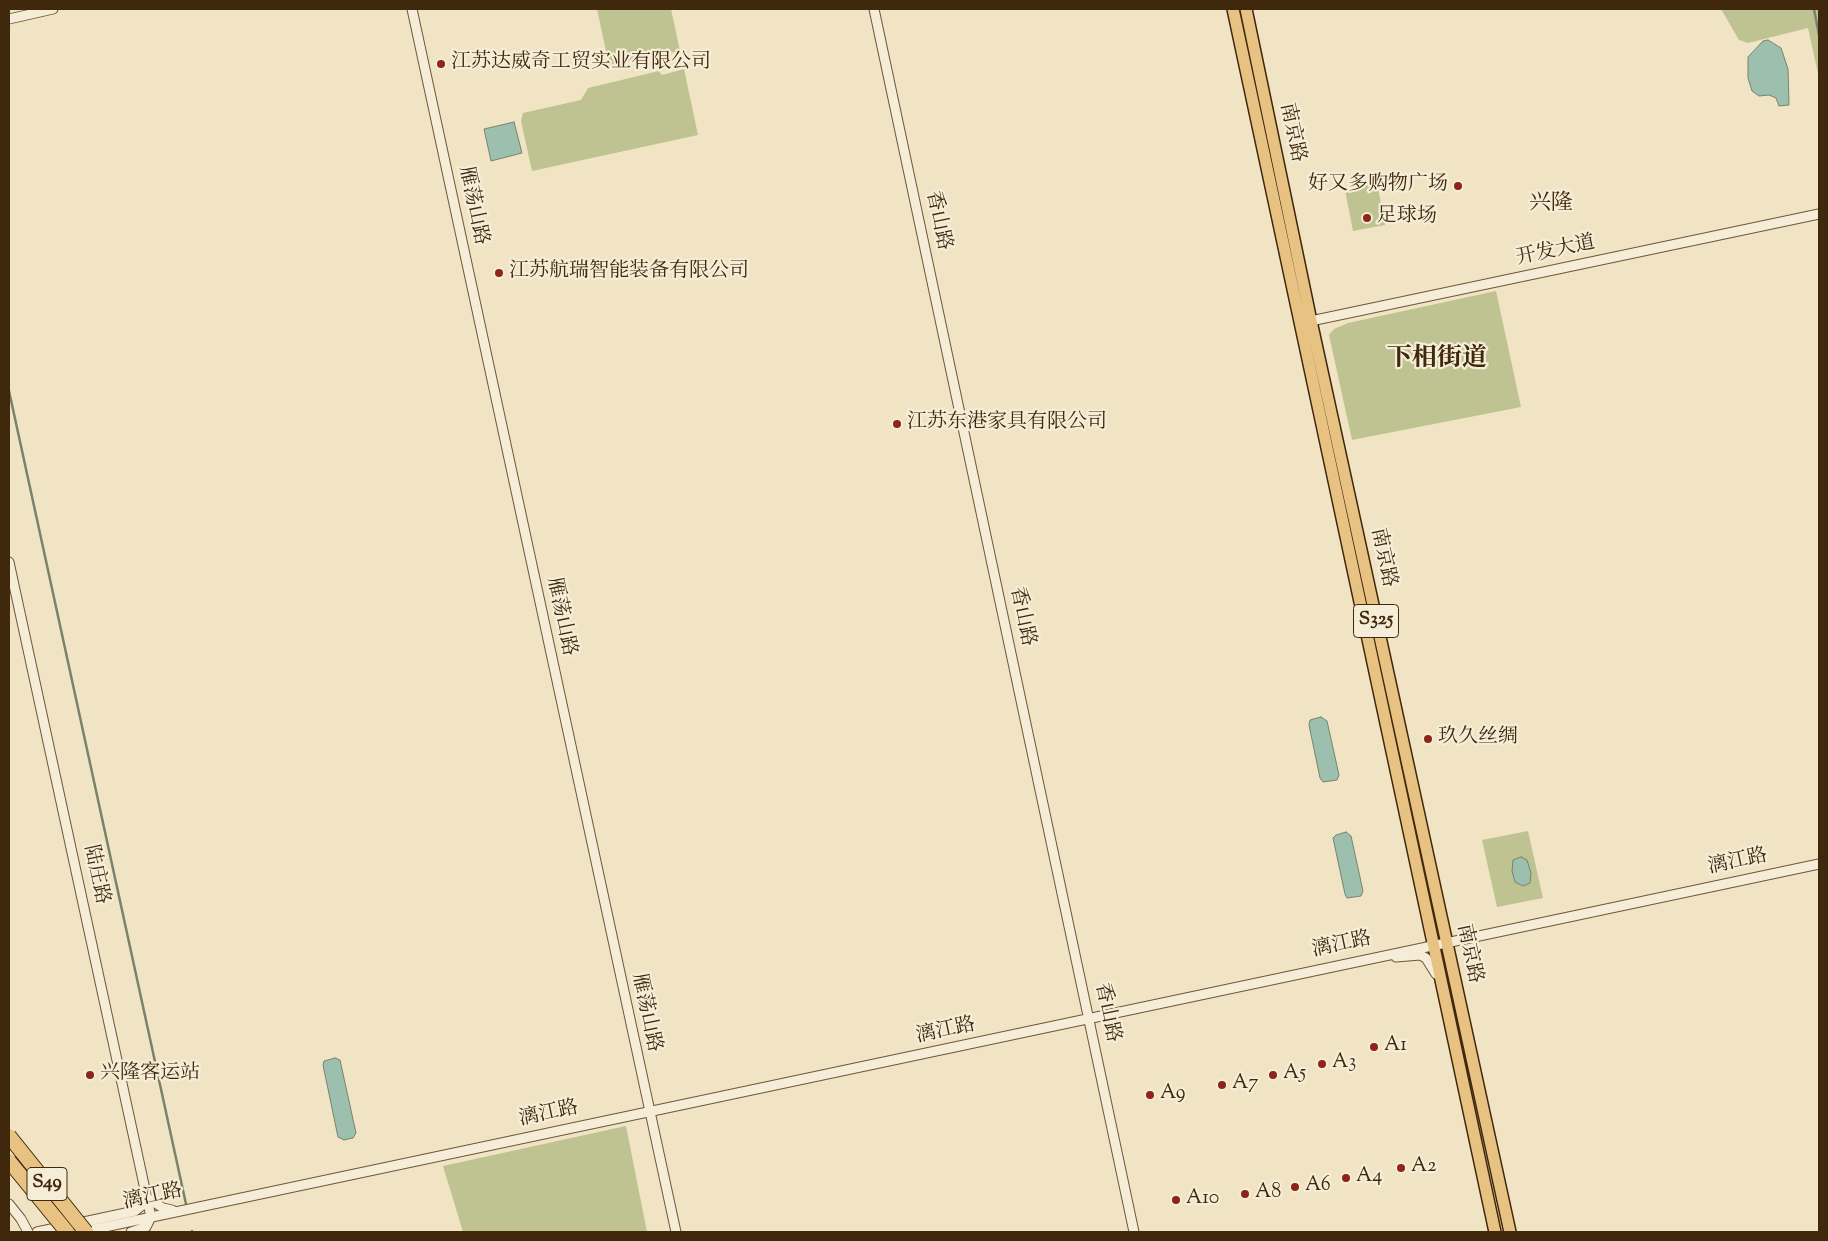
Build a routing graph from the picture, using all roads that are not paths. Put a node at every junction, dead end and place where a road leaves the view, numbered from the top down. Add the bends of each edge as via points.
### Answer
1 (53, 9) edge
2 (412, 9) edge
3 (874, 9) edge
4 (1233, 9) edge
5 (1246, 9) edge
6 (9, 19) edge
7 (1819, 214) edge
8 (1306, 322) junction
9 (9, 562) edge
10 (1819, 864) edge
11 (1446, 941) junction
12 (1432, 944) junction
13 (1359, 960) junction
14 (1442, 989) junction
15 (1089, 1020) junction
16 (648, 1112) junction
17 (9, 1136) edge
18 (9, 1160) edge
19 (146, 1196) junction
20 (9, 1204) edge
21 (180, 1210) junction
22 (151, 1217) junction
23 (28, 1232) edge
24 (37, 1232) edge
25 (68, 1232) edge
26 (79, 1232) edge
27 (86, 1232) edge
28 (131, 1232) edge
29 (676, 1232) edge
30 (1134, 1232) edge
31 (1495, 1232) edge
32 (1510, 1232) edge

1 - 6 street
2 - 16 street, 雁荡山路
3 - 15 street, 香山路
4 - 8 main road, 南京路 / S325
5 - 8 main road, 南京路 / S325
7 - 8 street, 开发大道
8 - 11 main road, 南京路 / S325
8 - 12 main road, 南京路 / S325
9 - 19 street, 陆庄路
10 - 11 street, 漓江路
11 - 12 street, 漓江路
11 - 32 main road, 南京路 / S325
12 - 13 street, 漓江路
12 - 14 main road, 南京路 / S325
13 - 14 street via 1420,956 1431,963
13 - 15 street, 漓江路
14 - 31 main road, 南京路 / S325
15 - 16 street, 漓江路
15 - 30 street, 香山路
16 - 21 street, 漓江路
16 - 29 street, 雁荡山路
17 - 27 highway, S49, bridge
18 - 25 highway, S49, bridge
19 - 21 street via 163,1208
19 - 22 street, 陆庄路
19 - 24 street via 144,1204 135,1211
20 - 23 street
21 - 22 street, 漓江路
22 - 26 street, 漓江路
22 - 28 street via 146,1227

